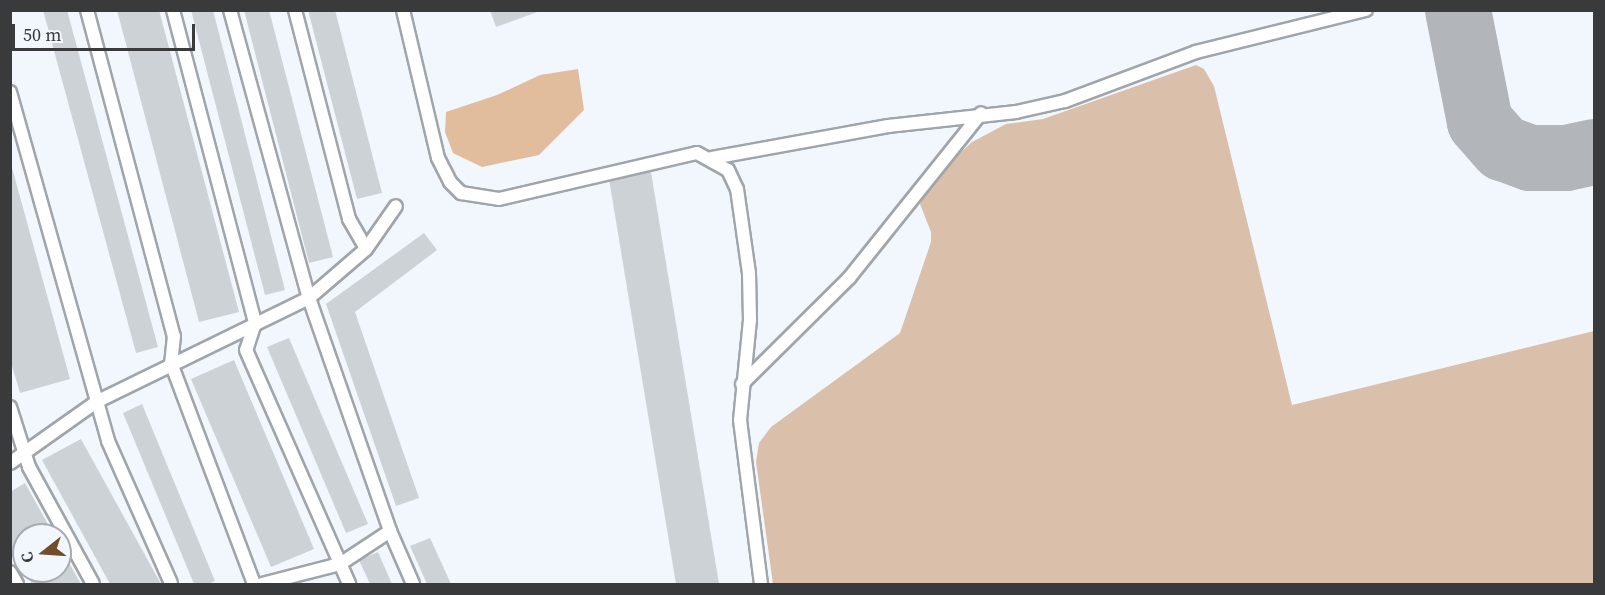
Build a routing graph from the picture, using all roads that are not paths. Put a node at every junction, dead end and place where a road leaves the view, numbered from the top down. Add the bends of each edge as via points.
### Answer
1 (87, 10) edge
2 (173, 10) edge
3 (230, 10) edge
4 (295, 10) edge
5 (403, 10) edge
6 (1366, 10) edge
7 (10, 92) edge
8 (981, 113) junction
9 (712, 158) junction
10 (396, 206) dead end
11 (366, 249) junction
12 (309, 298) junction
13 (255, 323) junction
14 (171, 363) junction
15 (742, 384) junction
16 (96, 402) junction
17 (10, 407) edge
18 (25, 452) junction
19 (10, 463) edge
20 (390, 531) junction
21 (340, 564) junction
22 (10, 572) edge
23 (171, 583) dead end
24 (17, 585) edge
25 (93, 585) edge
26 (254, 585) edge
27 (262, 585) edge
28 (349, 585) edge
29 (413, 585) edge
30 (761, 585) edge

1 - 14 lane via 174,336
2 - 13 lane
3 - 12 lane
4 - 11 lane via 349,219
5 - 9 lane via 438,158 450,182 461,193 499,199 679,154 697,153
6 - 8 lane via 1196,52 1065,101 1016,112
7 - 16 lane
8 - 9 lane
8 - 15 lane via 849,278
9 - 15 lane via 728,170 736,189 749,273 750,320
10 - 11 lane
11 - 12 lane
12 - 13 lane
12 - 20 lane
13 - 14 lane
13 - 21 lane via 246,350
14 - 16 lane
14 - 26 lane
15 - 30 lane via 740,420
16 - 18 lane
16 - 23 lane via 108,441
17 - 18 lane
18 - 19 lane
18 - 25 lane
20 - 21 lane
20 - 29 lane
21 - 27 lane
21 - 28 lane
22 - 24 lane

